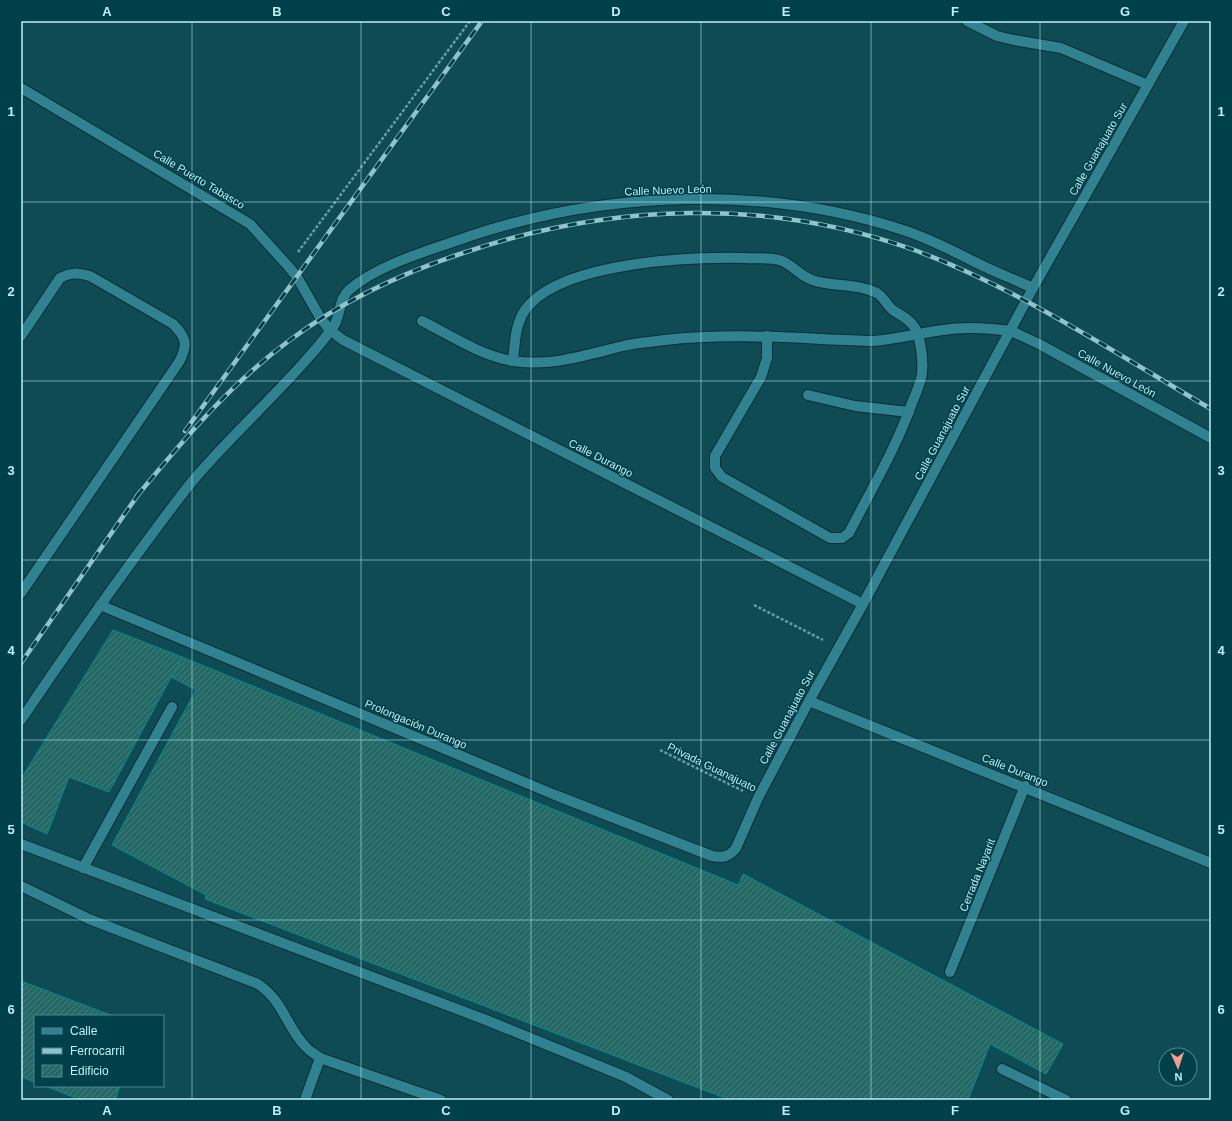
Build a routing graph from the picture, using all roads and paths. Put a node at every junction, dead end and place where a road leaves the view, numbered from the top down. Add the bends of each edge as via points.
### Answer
1 (470, 21) edge
2 (967, 21) edge
3 (1184, 21) edge
4 (1148, 85) junction
5 (21, 88) edge
6 (288, 266) junction
7 (1033, 288) junction
8 (422, 321) dead end
9 (330, 330) junction
10 (1011, 331) junction
11 (918, 335) junction
12 (21, 336) edge
13 (767, 336) junction
14 (513, 361) junction
15 (808, 394) dead end
16 (909, 412) junction
17 (1211, 438) edge
18 (21, 593) edge
19 (863, 604) junction
20 (100, 605) junction
21 (754, 605) dead end
22 (838, 647) junction
23 (809, 700) junction
24 (172, 707) dead end
25 (21, 720) edge
26 (660, 750) dead end
27 (1025, 786) junction
28 (758, 798) junction
29 (21, 844) edge
30 (726, 857) joint
31 (1211, 863) edge
32 (84, 868) junction
33 (21, 886) edge
34 (950, 972) dead end
35 (320, 1058) junction
36 (1002, 1069) dead end
37 (305, 1100) edge
38 (441, 1100) edge
39 (668, 1100) edge
40 (1066, 1100) edge

1 - 6 path
2 - 4 street via 997,36 1061,48
3 - 4 street, Calle Guanajuato Sur
4 - 7 street, Calle Guanajuato Sur
5 - 6 street, Calle Puerto Tabasco via 240,216
6 - 9 street, Calle Puerto Tabasco
7 - 9 street, Calle Nuevo León via 948,248 908,232 859,218 805,208 741,201 649,201 536,217 400,262 363,279 349,290 342,297 336,321
7 - 10 street, Calle Guanajuato Sur
8 - 14 street via 491,356
9 - 19 street, Calle Durango via 343,340
9 - 20 street, Calle Nuevo León via 289,379 195,478
10 - 11 street via 944,329
10 - 17 street, Calle Nuevo León
10 - 19 street, Calle Guanajuato Sur
11 - 13 street via 873,341
11 - 14 street via 911,323 890,308 877,293 810,280 781,260 726,258 641,262 590,274 548,290 529,305 521,316
11 - 16 street via 922,373
12 - 18 street via 60,278 68,273 79,273 90,276 173,324 181,332 185,342 179,362
13 - 14 street via 665,340 624,346 549,363
13 - 16 street via 765,366 761,377 716,456 715,468 722,477 830,538 842,538 849,533
15 - 16 street via 855,406
19 - 22 street, Calle Guanajuato Sur
20 - 25 street, Calle Nuevo León
20 - 30 street, Prolongación Durango via 555,795 712,856
21 - 22 path
22 - 23 street, Calle Guanajuato Sur
23 - 27 street, Calle Durango
23 - 28 street, Calle Guanajuato Sur
24 - 32 street
26 - 28 path, Privada Guanajuato
27 - 31 street, Calle Durango
27 - 34 street, Cerrada Nayarit
28 - 30 street, Calle Guanajuato Sur via 736,848
29 - 32 street
32 - 39 street via 486,1020 626,1077
33 - 35 street via 89,919 258,984 269,991 280,1004 305,1047
35 - 37 street
35 - 38 street
36 - 40 street

